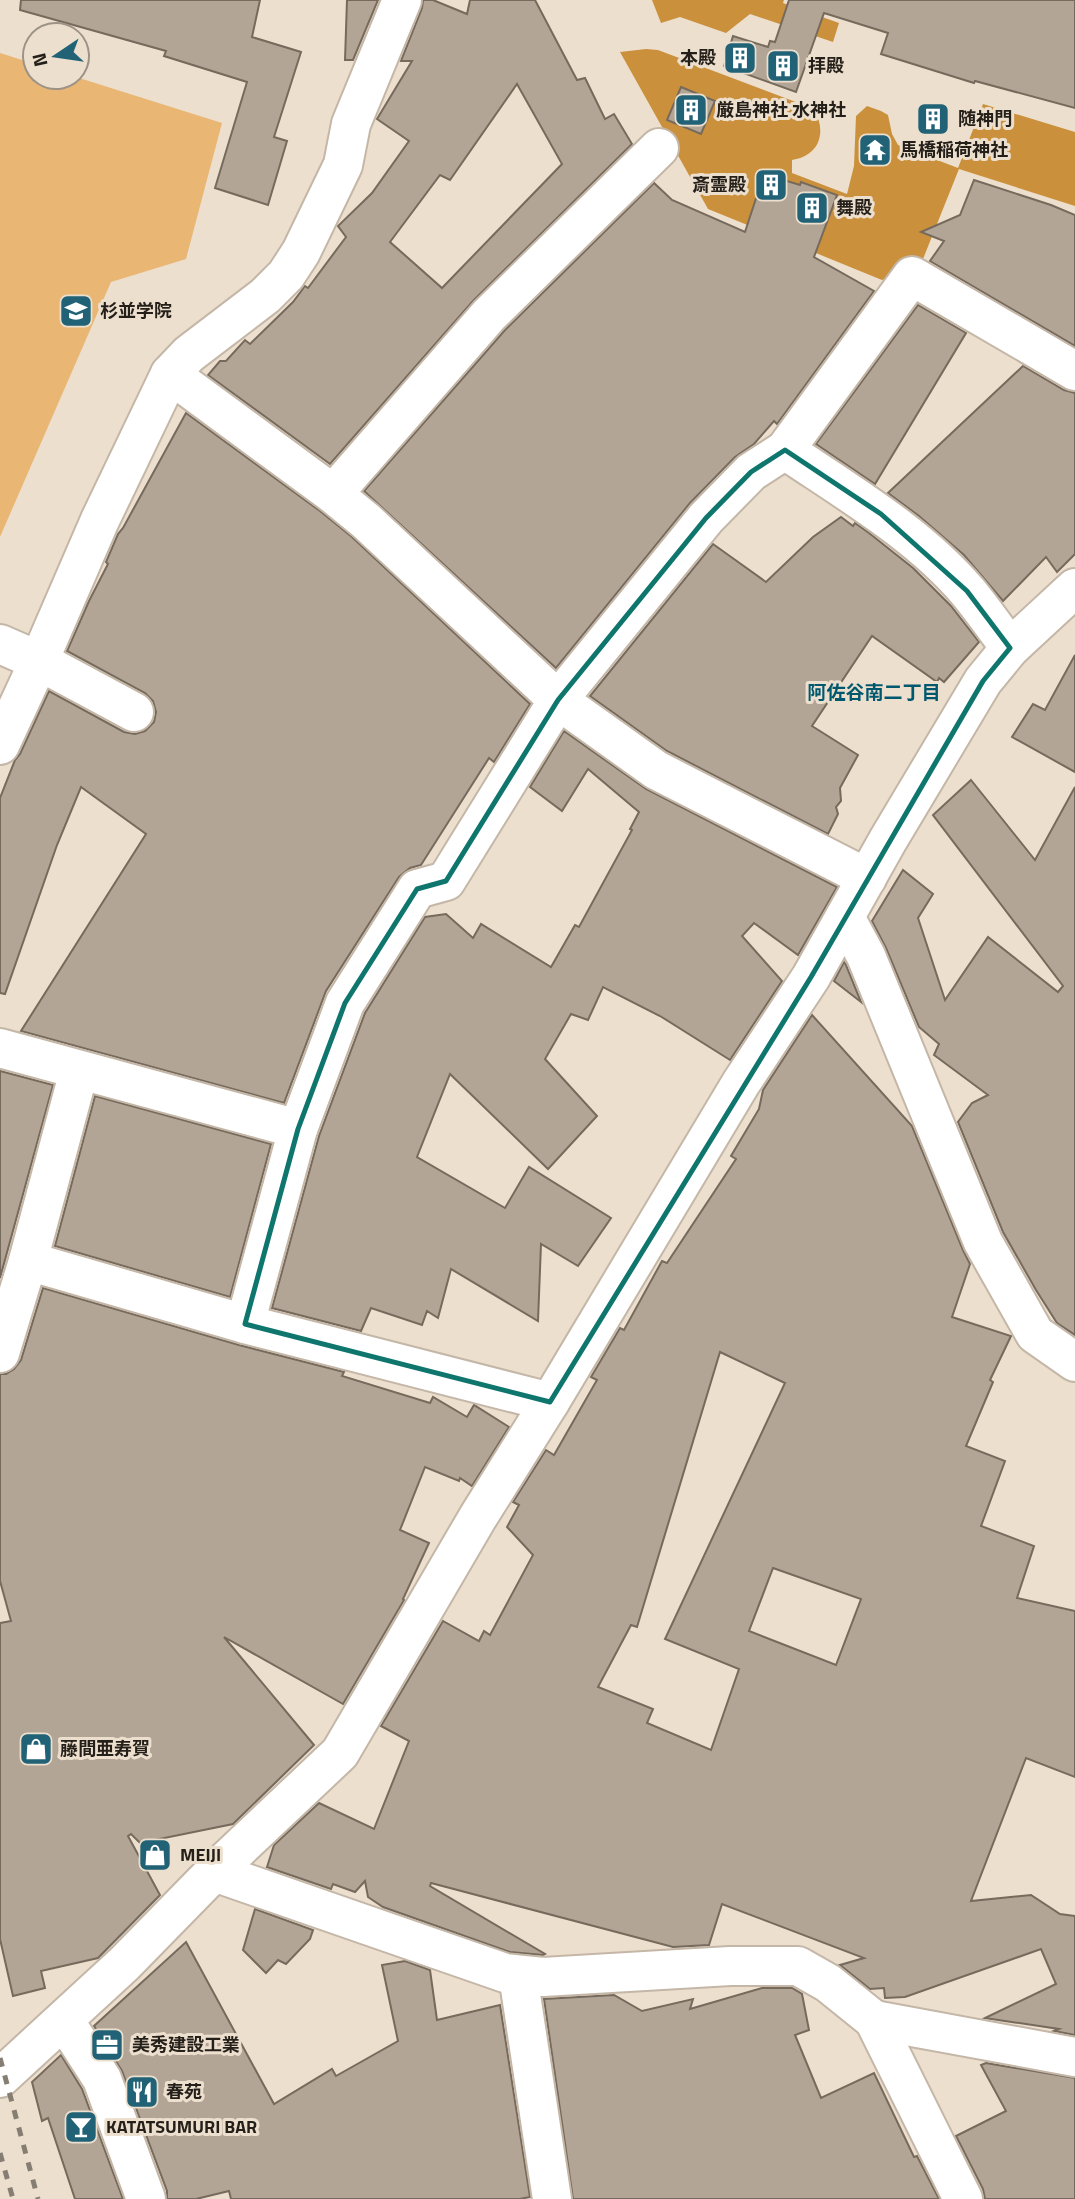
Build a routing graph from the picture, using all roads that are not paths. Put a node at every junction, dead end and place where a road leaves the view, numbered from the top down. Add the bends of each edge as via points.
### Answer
1 (402, 0) edge
2 (659, 148) dead end
3 (1075, 370) edge
4 (170, 374) junction
5 (785, 450) junction
6 (333, 494) junction
7 (1075, 588) edge
8 (0, 644) edge
9 (1010, 648) junction
10 (39, 661) junction
11 (558, 700) junction
12 (134, 712) dead end
13 (0, 745) edge
14 (867, 878) junction
15 (845, 917) junction
16 (0, 1048) edge
17 (79, 1071) junction
18 (298, 1129) junction
19 (28, 1261) junction
20 (245, 1324) junction
21 (0, 1353) edge
22 (1075, 1362) edge
23 (550, 1402) junction
24 (214, 1871) junction
25 (518, 1975) junction
26 (64, 2020) junction
27 (874, 2020) junction
28 (1075, 2057) edge
29 (0, 2078) edge
30 (146, 2199) edge
31 (552, 2199) edge
32 (963, 2199) edge

1 - 4 street via 351,124 343,165 301,252 264,296
2 - 6 street via 489,315
3 - 5 street via 912,276
4 - 6 street
4 - 10 street
5 - 9 street via 881,514 935,559 967,591
5 - 11 street via 751,472 706,518
6 - 11 street
7 - 9 street
8 - 10 street
9 - 14 street via 983,681
10 - 12 street
10 - 13 street
11 - 14 street via 656,770
11 - 18 street via 446,881 417,889 345,1003
14 - 15 street
15 - 22 street via 866,956 983,1242 1035,1334
15 - 23 street
16 - 17 street
17 - 18 street
17 - 19 street
18 - 20 street
19 - 20 street
19 - 21 street
20 - 23 street
23 - 24 street via 340,1753
24 - 25 street
24 - 26 street
25 - 27 street via 798,1966 828,1983
25 - 31 street
26 - 29 street
26 - 30 street via 102,2079
27 - 28 street
27 - 32 street

